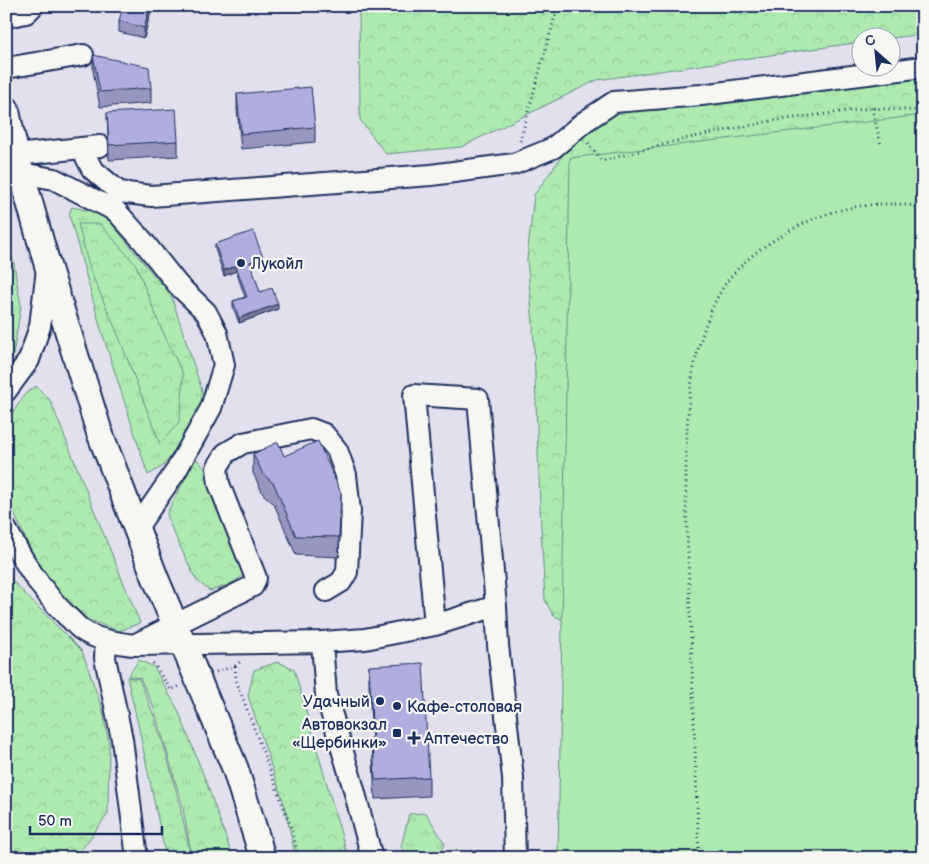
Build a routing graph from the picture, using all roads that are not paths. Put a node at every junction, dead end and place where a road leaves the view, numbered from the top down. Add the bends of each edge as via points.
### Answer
1 (34, 6) edge
2 (6, 17) edge
3 (83, 55) dead end
4 (923, 67) edge
5 (6, 68) edge
6 (8, 124) edge
7 (19, 164) junction
8 (48, 267) junction
9 (29, 360) junction
10 (6, 370) edge
11 (6, 391) edge
12 (6, 529) edge
13 (136, 529) junction
14 (326, 591) dead end
15 (496, 606) junction
16 (435, 624) junction
17 (179, 635) junction
18 (106, 640) junction
19 (322, 642) junction
20 (138, 858) edge
21 (262, 858) edge
22 (372, 858) edge
23 (515, 858) edge

1 - 2 street via 26,13
3 - 5 street
4 - 7 street via 701,95 614,102 553,148 514,164 431,175 151,196 119,192 92,169 91,147
6 - 7 main road
7 - 8 main road
7 - 13 street via 116,210 178,285 206,312 217,333 224,365 211,408 176,471
8 - 9 street via 40,326
8 - 13 main road via 100,431
9 - 10 street
9 - 11 street
12 - 18 street via 25,563 56,604 83,631
13 - 17 main road
14 - 17 street via 341,582 347,572 350,511 346,475 337,450 324,434 311,429 243,443 226,453 217,468 219,484 256,578 253,586
15 - 16 street
15 - 16 street via 478,399 414,395
15 - 23 street via 513,778
16 - 19 street via 365,639
17 - 18 street via 134,645
17 - 19 street
17 - 21 main road via 235,768
18 - 20 street via 105,658 122,739
19 - 22 street via 326,695

